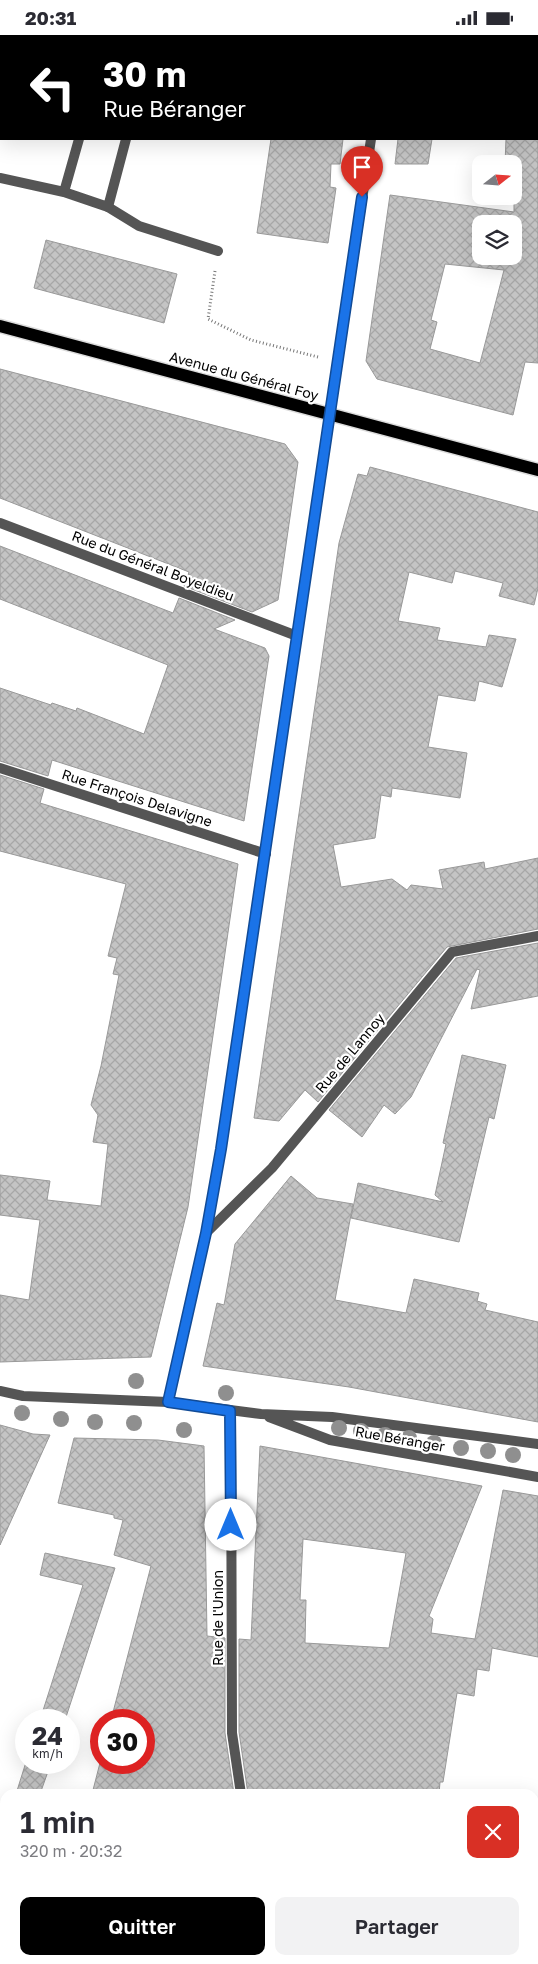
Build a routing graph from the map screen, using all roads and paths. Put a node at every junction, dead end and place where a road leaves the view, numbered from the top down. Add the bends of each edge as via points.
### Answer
1 (78, 140) edge
2 (126, 140) edge
3 (371, 140) edge
4 (0, 178) edge
5 (64, 193) junction
6 (108, 207) junction
7 (218, 251) joint
8 (0, 326) edge
9 (338, 363) junction
10 (330, 415) junction
11 (538, 470) edge
12 (0, 523) edge
13 (297, 635) junction
14 (0, 768) edge
15 (266, 854) junction
16 (538, 935) edge
17 (206, 1233) junction
18 (0, 1391) edge
19 (168, 1402) junction
20 (230, 1411) junction
21 (261, 1414) junction
22 (538, 1444) edge
23 (538, 1477) edge
24 (241, 1789) edge

1 - 5 street
2 - 6 street
3 - 9 street
4 - 5 street
5 - 6 street
6 - 7 street via 139,226
7 - 9 path via 208,319 252,340
8 - 10 main road, Avenue du Général Foy
9 - 10 street
10 - 11 main road, Avenue du Général Foy
10 - 13 street
12 - 13 street, Rue du Général Boyeldieu
13 - 15 street
14 - 15 street, Rue François Delavigne
15 - 17 street
16 - 17 street, Rue de Lannoy via 452,952 272,1167
17 - 19 street
18 - 19 street, Rue Béranger via 22,1396
19 - 20 street, Rue Béranger
20 - 21 street, Rue Béranger
20 - 24 street, Rue de l'Union via 232,1733
21 - 22 street, Rue Béranger via 332,1417
21 - 23 street, Rue Béranger via 330,1440

